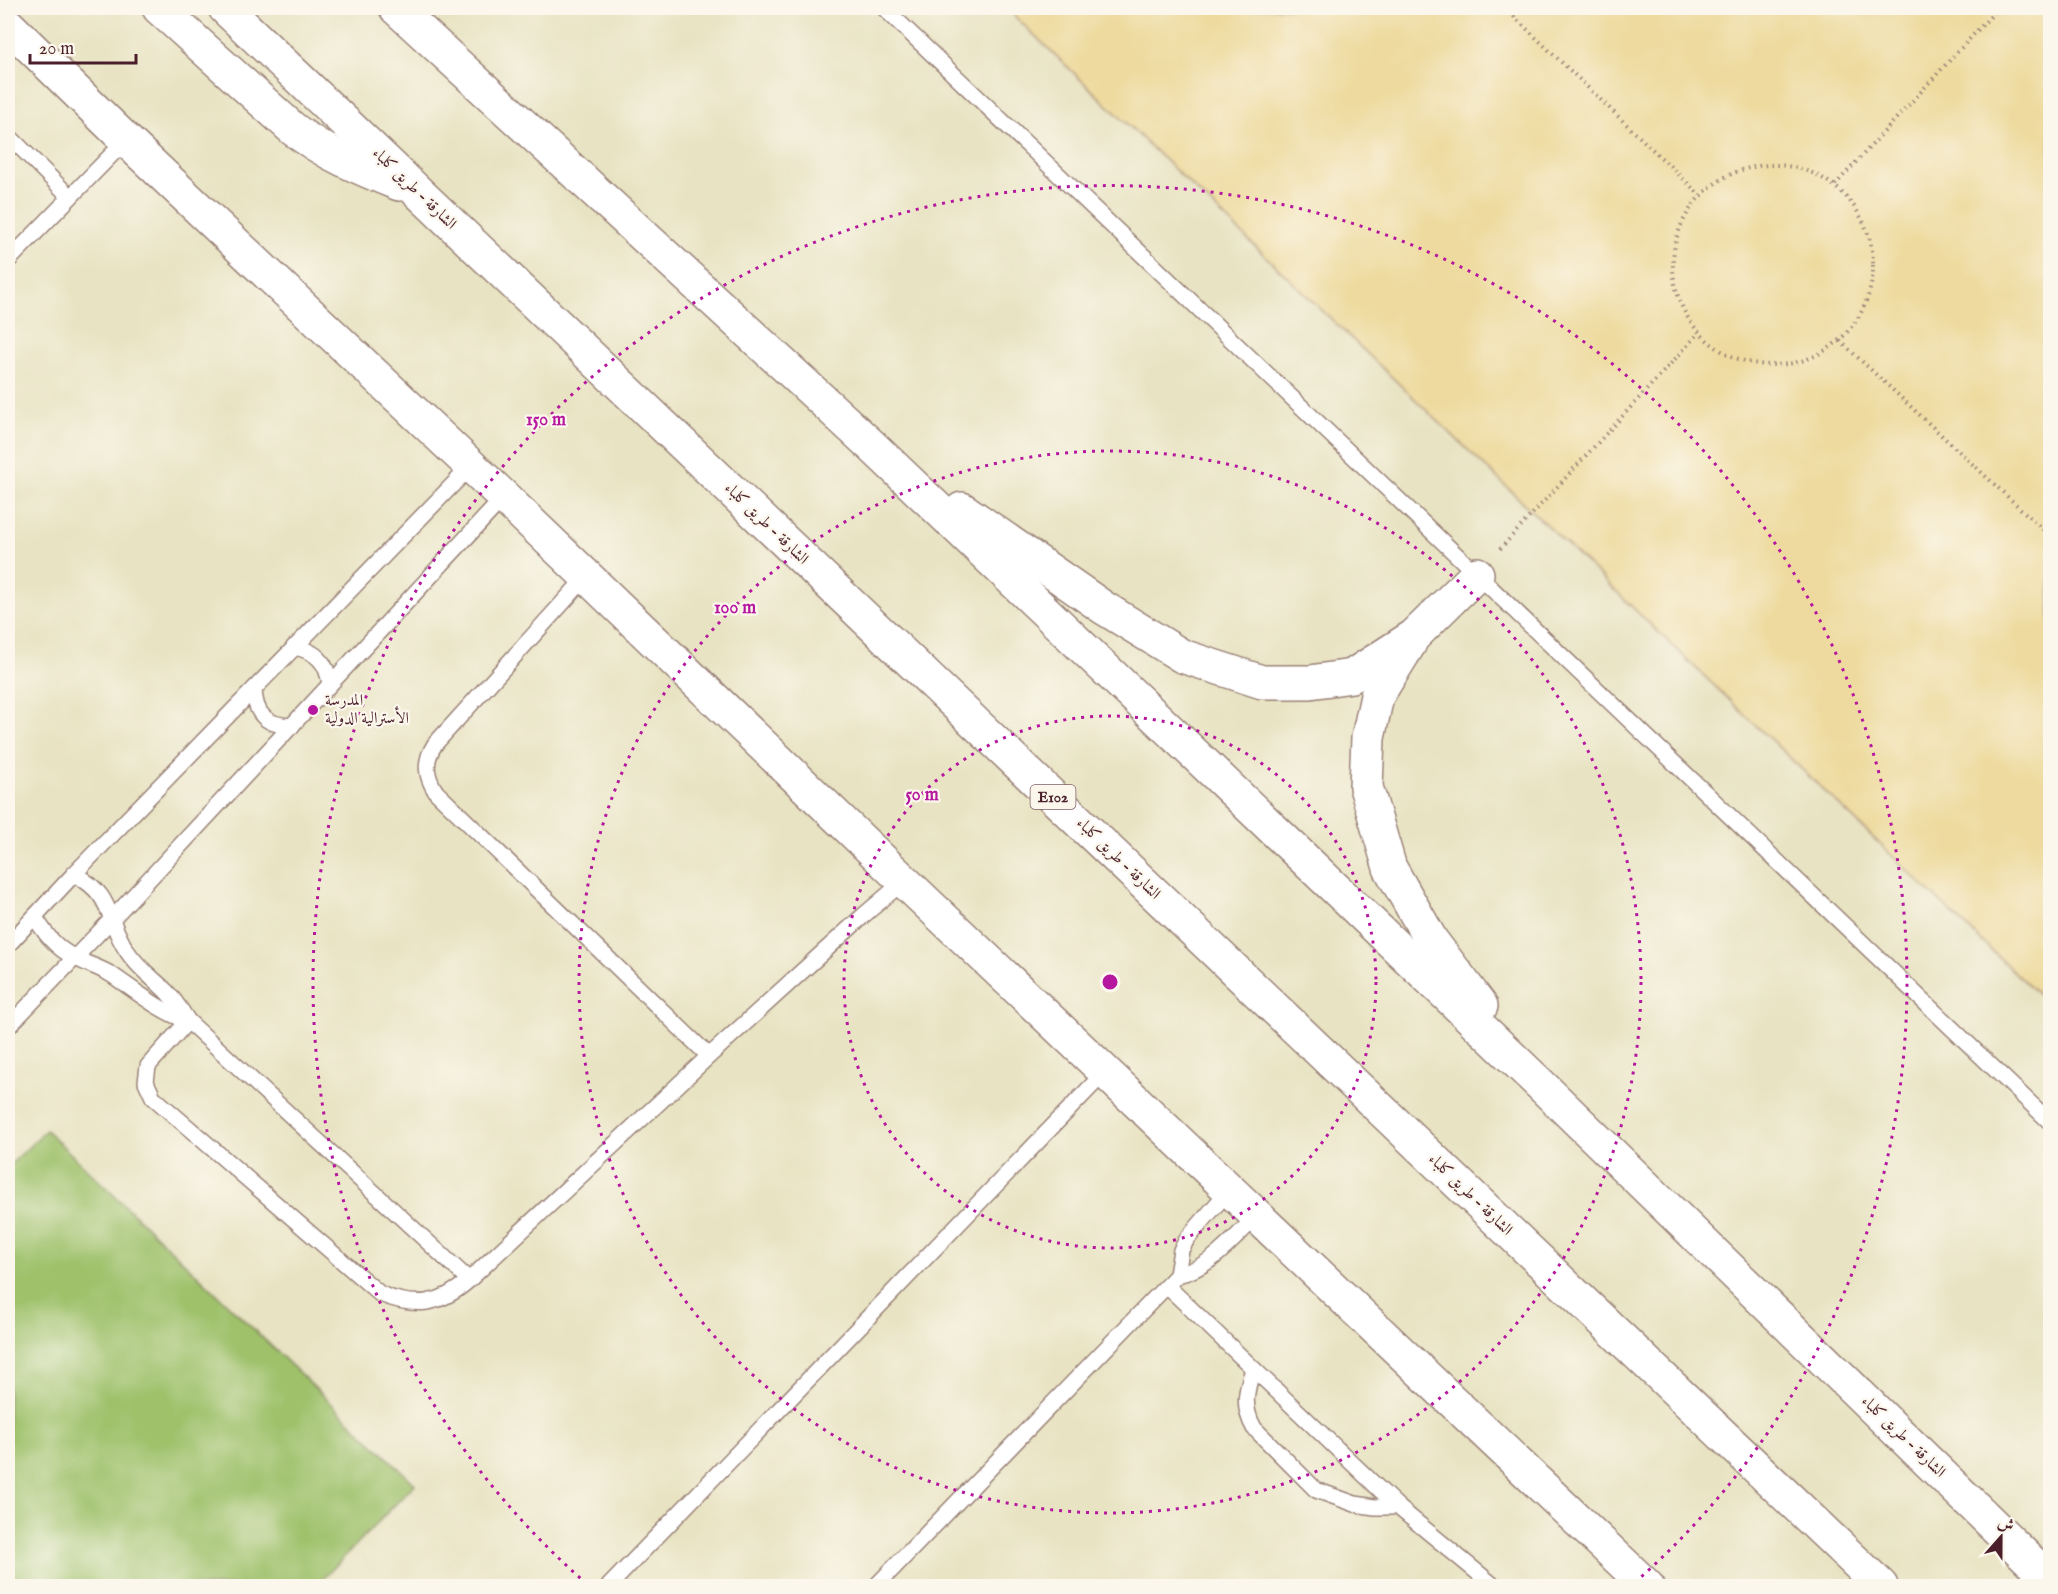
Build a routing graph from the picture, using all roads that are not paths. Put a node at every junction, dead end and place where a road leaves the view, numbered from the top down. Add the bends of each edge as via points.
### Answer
1 (159, 8) edge
2 (225, 8) edge
3 (396, 8) edge
4 (884, 8) edge
5 (8, 25) edge
6 (8, 135) edge
7 (126, 140) junction
8 (417, 192) junction
9 (70, 197) junction
10 (8, 261) edge
11 (873, 447) junction
12 (471, 466) junction
13 (504, 497) junction
14 (1477, 574) junction
15 (587, 576) junction
16 (1414, 636) junction
17 (294, 647) junction
18 (330, 684) junction
19 (254, 689) junction
20 (292, 726) junction
21 (74, 874) junction
22 (904, 881) junction
23 (35, 917) junction
24 (112, 919) junction
25 (8, 945) edge
26 (75, 958) junction
27 (188, 1021) junction
28 (8, 1027) edge
29 (710, 1056) junction
30 (1104, 1072) junction
31 (1542, 1086) junction
32 (2050, 1122) edge
33 (1229, 1190) junction
34 (1256, 1217) junction
35 (469, 1280) junction
36 (1172, 1280) junction
37 (1253, 1369) junction
38 (1398, 1507) junction
39 (2050, 1580) edge
40 (609, 1587) edge
41 (876, 1587) edge
42 (1494, 1587) edge
43 (1647, 1587) edge
44 (1881, 1587) edge

1 - 8 main road via 313,145
2 - 8 main road, الشارقة - طريق كلباء / E102
3 - 11 main road, الشارقة - طريق كلباء
4 - 14 lane
5 - 7 main road
6 - 9 lane
7 - 9 lane
7 - 12 main road
8 - 44 main road, الشارقة - طريق كلباء / E102
9 - 10 lane
11 - 16 main road via 1104,608 1182,656 1262,682 1310,682 1352,676
11 - 31 main road, الشارقة - طريق كلباء
12 - 13 main road
12 - 17 lane
13 - 15 main road
13 - 18 lane
14 - 16 main road
14 - 32 lane
15 - 22 main road
15 - 29 lane via 435,744 428,755 429,781
16 - 31 main road via 1377,696 1368,738 1366,787 1390,868 1431,940
17 - 18 lane via 316,654 329,673
17 - 19 lane
18 - 20 lane
19 - 20 lane via 259,713 280,726
19 - 21 lane
20 - 24 lane
21 - 23 lane
21 - 24 lane via 99,892
22 - 29 lane
22 - 30 main road
23 - 25 lane
23 - 26 lane via 51,941
24 - 26 lane
24 - 27 lane via 128,954 173,998
26 - 27 lane via 99,967 155,1006
26 - 28 lane
27 - 35 lane
27 - 35 lane via 148,1066 146,1082 153,1097 380,1294 417,1304 455,1293
29 - 35 lane
30 - 33 main road
30 - 40 lane
31 - 39 main road, الشارقة - طريق كلباء
33 - 34 main road
33 - 36 lane via 1186,1239
34 - 36 lane via 1210,1261
34 - 43 main road
36 - 37 lane
36 - 41 lane
37 - 38 lane
37 - 38 lane via 1246,1394 1248,1418 1316,1491 1356,1504
38 - 42 lane

